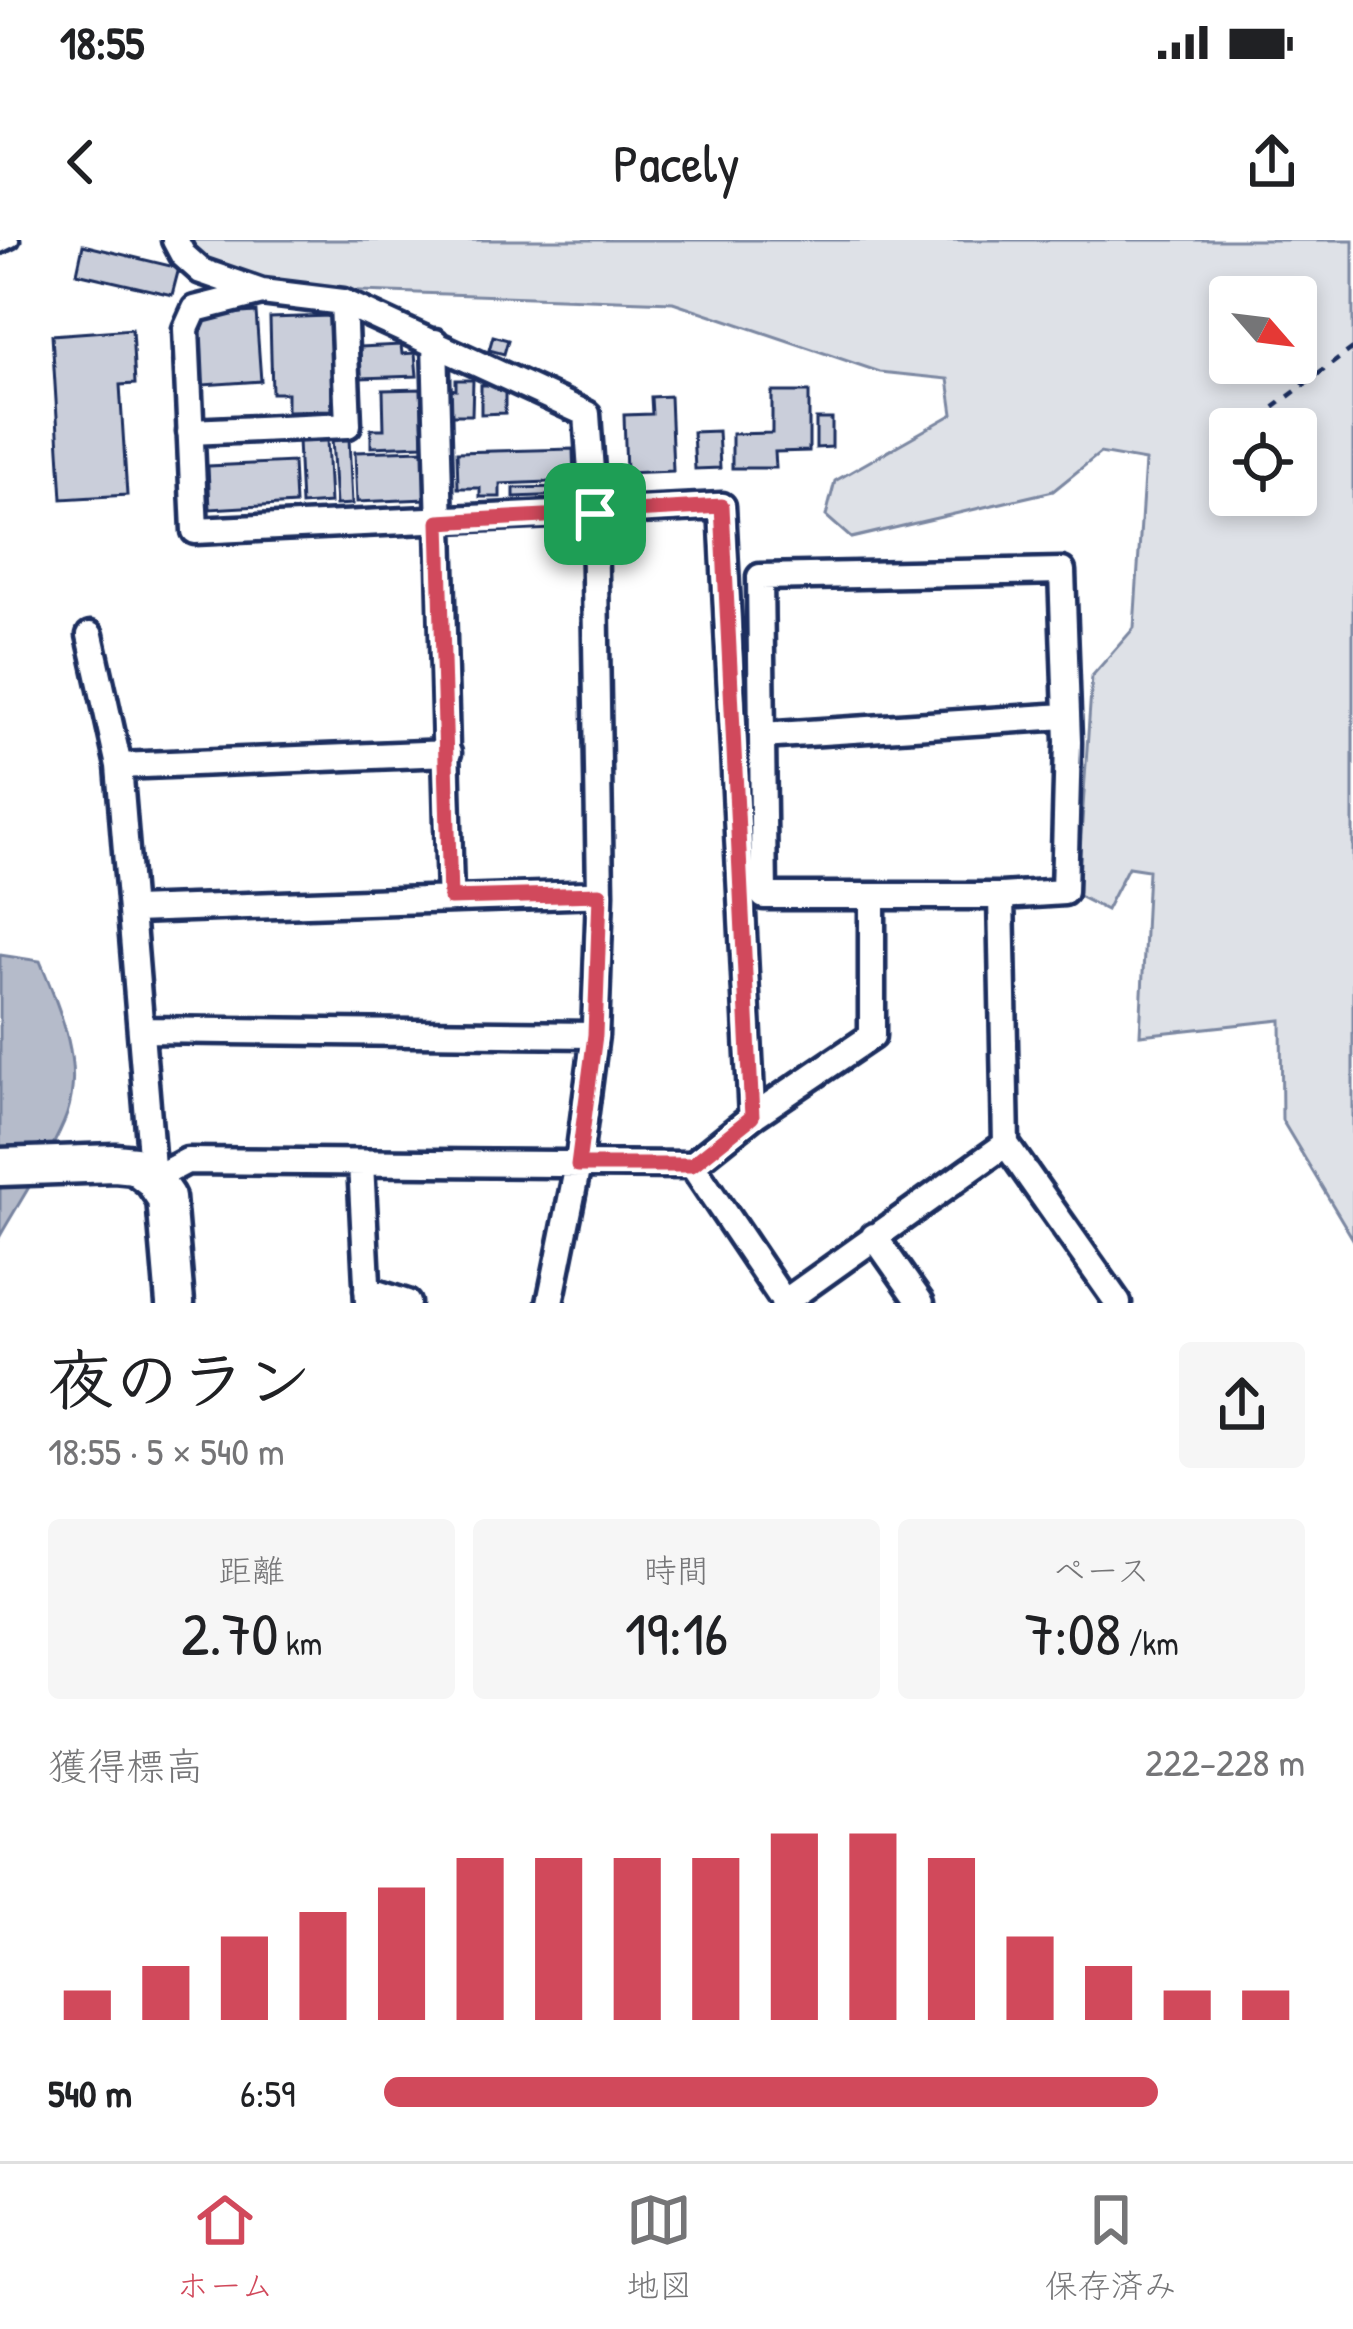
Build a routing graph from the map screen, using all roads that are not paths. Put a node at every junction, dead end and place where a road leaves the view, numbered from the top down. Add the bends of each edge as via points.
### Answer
1 (12, 240) edge
2 (175, 240) edge
3 (0, 246) edge
4 (262, 292) junction
5 (343, 302) junction
6 (435, 342) junction
7 (190, 432) junction
8 (595, 514) junction
9 (439, 522) junction
10 (90, 635) dead end
11 (1065, 716) junction
12 (762, 736) junction
13 (448, 753) junction
14 (119, 766) junction
15 (600, 894) junction
16 (872, 896) junction
17 (1000, 896) junction
18 (450, 898) junction
19 (134, 910) junction
20 (143, 1030) junction
21 (595, 1035) junction
22 (752, 1117) junction
23 (1006, 1144) junction
24 (361, 1163) junction
25 (578, 1165) junction
26 (692, 1165) junction
27 (0, 1167) edge
28 (153, 1178) junction
29 (874, 1236) junction
30 (367, 1296) edge
31 (175, 1303) edge
32 (407, 1303) edge
33 (550, 1303) edge
34 (784, 1303) edge
35 (921, 1303) edge
36 (1118, 1303) edge

1 - 3 lane
2 - 4 street via 201,271
4 - 5 street
4 - 7 street via 195,309 186,329
5 - 6 street
5 - 7 street via 348,424
6 - 8 street via 587,414
6 - 9 street
7 - 9 street via 195,531
8 - 9 street
8 - 15 street
8 - 22 street via 722,506
9 - 13 street
10 - 14 street
11 - 12 street
11 - 12 street via 1062,571 760,577
11 - 17 street via 1064,892
12 - 16 street via 764,896
13 - 14 street
13 - 18 street
14 - 19 street
15 - 18 street
15 - 21 street
16 - 17 street
16 - 22 street via 872,1036
17 - 23 street
18 - 19 street
19 - 20 street
20 - 21 street
20 - 28 street
21 - 25 street
22 - 26 street
23 - 29 street
23 - 36 street
24 - 25 street
24 - 28 street via 187,1161
24 - 30 street
25 - 26 street
25 - 33 street
26 - 34 street
27 - 28 main road via 115,1163
28 - 31 main road via 166,1198
29 - 34 street
29 - 35 street
30 - 32 street

